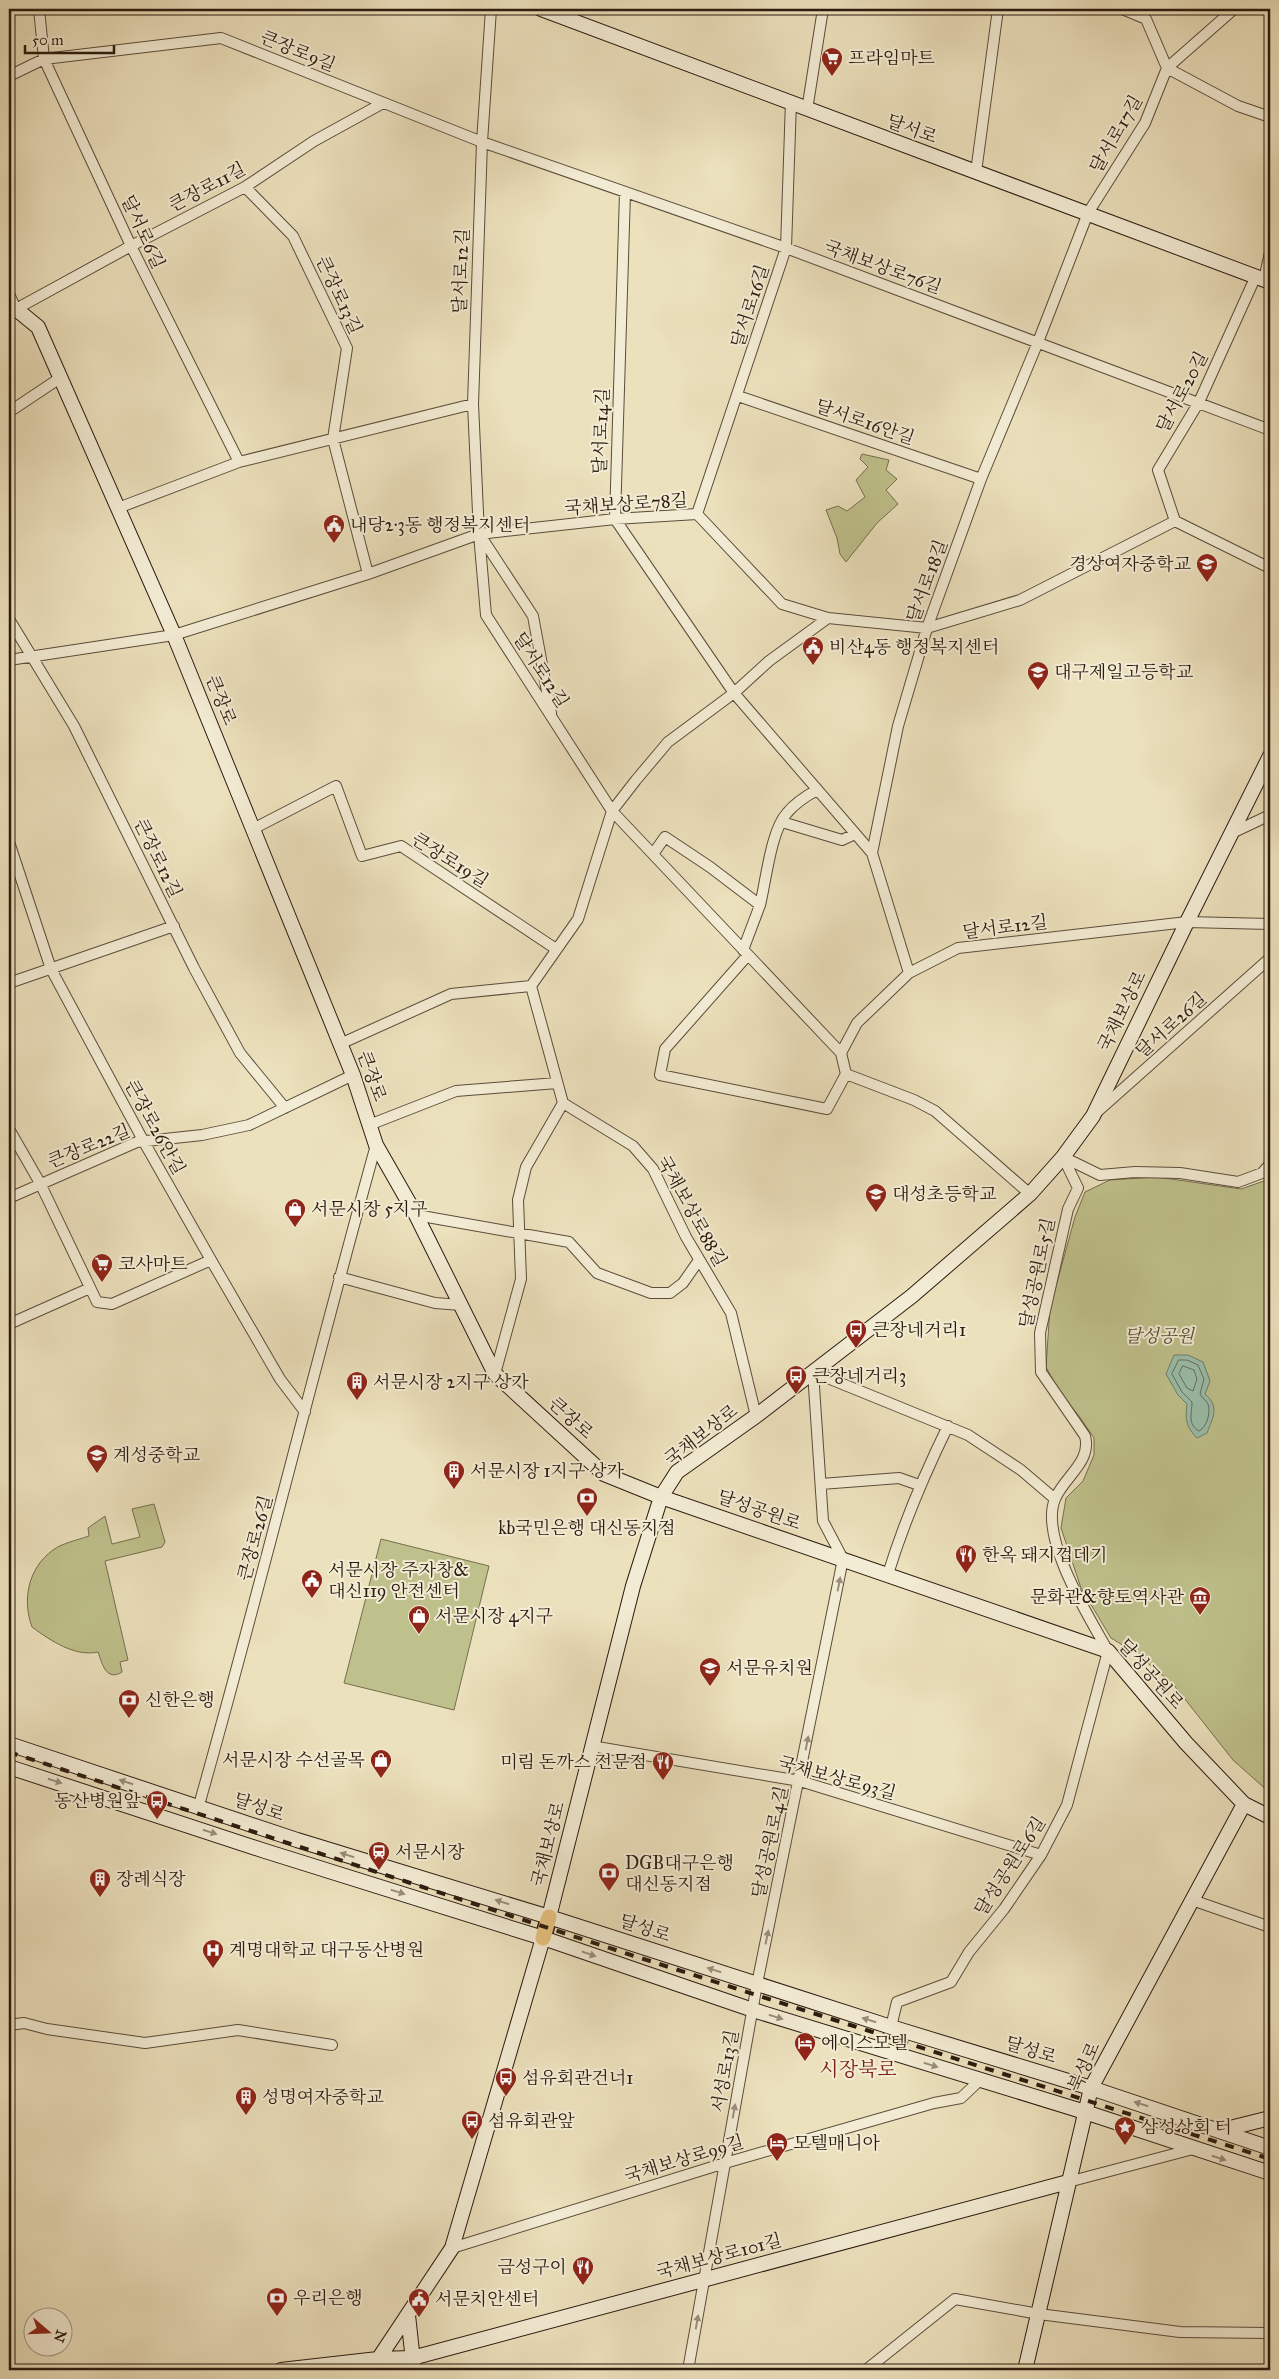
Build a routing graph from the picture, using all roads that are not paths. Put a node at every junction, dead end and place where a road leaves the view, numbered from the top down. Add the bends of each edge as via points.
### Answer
1 (39, 9) edge
2 (491, 9) edge
3 (541, 9) edge
4 (823, 9) edge
5 (998, 9) edge
6 (1122, 9) edge
7 (1234, 9) edge
8 (44, 59) junction
9 (1167, 68) junction
10 (9, 76) edge
11 (791, 101) junction
12 (383, 103) junction
13 (807, 110) junction
14 (1270, 117) edge
15 (482, 142) junction
16 (976, 172) junction
17 (245, 187) junction
18 (625, 193) junction
19 (1088, 213) junction
20 (131, 246) junction
21 (786, 248) junction
22 (1270, 252) edge
23 (1263, 280) edge
24 (9, 294) edge
25 (12, 308) edge
26 (1038, 342) junction
27 (60, 378) junction
28 (738, 396) junction
29 (1199, 402) junction
30 (473, 404) junction
31 (9, 412) edge
32 (1270, 430) edge
33 (333, 439) junction
34 (239, 462) junction
35 (981, 479) junction
36 (118, 508) junction
37 (697, 514) junction
38 (615, 519) junction
39 (1175, 521) junction
40 (479, 534) junction
41 (1270, 568) edge
42 (368, 574) junction
43 (9, 618) edge
44 (828, 618) junction
45 (927, 628) junction
46 (174, 634) junction
47 (31, 656) junction
48 (9, 660) edge
49 (734, 693) junction
50 (551, 716) junction
51 (1270, 756) edge
52 (817, 790) junction
53 (612, 811) junction
54 (1270, 815) edge
55 (782, 822) junction
56 (253, 829) junction
57 (1232, 833) junction
58 (856, 834) junction
59 (9, 842) edge
60 (872, 853) junction
61 (653, 854) junction
62 (760, 905) junction
63 (1187, 922) junction
64 (1270, 924) edge
65 (174, 926) junction
66 (556, 949) junction
67 (746, 953) junction
68 (1270, 958) edge
69 (51, 969) junction
70 (909, 973) junction
71 (9, 983) edge
72 (531, 986) junction
73 (340, 1044) junction
74 (841, 1054) junction
75 (846, 1074) junction
76 (353, 1075) junction
77 (557, 1083) junction
78 (563, 1103) junction
79 (285, 1108) junction
80 (1093, 1116) junction
81 (369, 1126) junction
82 (9, 1130) edge
83 (144, 1142) junction
84 (376, 1145) junction
85 (1063, 1157) junction
86 (1270, 1164) edge
87 (40, 1183) junction
88 (1030, 1194) junction
89 (9, 1198) edge
90 (416, 1215) junction
91 (519, 1233) junction
92 (211, 1260) junction
93 (699, 1260) junction
94 (339, 1277) junction
95 (90, 1288) junction
96 (461, 1305) junction
97 (9, 1324) edge
98 (813, 1372) junction
99 (495, 1374) junction
100 (305, 1412) junction
101 (756, 1416) junction
102 (948, 1426) junction
103 (820, 1484) junction
104 (919, 1485) junction
105 (662, 1496) junction
106 (1055, 1499) junction
107 (843, 1559) junction
108 (888, 1574) junction
109 (1108, 1651) junction
110 (9, 1744) edge
111 (591, 1746) junction
112 (9, 1767) edge
113 (800, 1781) junction
114 (1244, 1804) junction
115 (198, 1805) junction
116 (1270, 1817) edge
117 (1041, 1855) junction
118 (1192, 1900) junction
119 (549, 1917) junction
120 (1270, 1927) edge
121 (543, 1938) junction
122 (757, 1984) junction
123 (753, 2010) junction
124 (9, 2025) edge
125 (891, 2027) junction
126 (332, 2045) dead end
127 (980, 2080) junction
128 (1091, 2088) junction
129 (1085, 2112) junction
130 (1270, 2118) edge
131 (1222, 2130) junction
132 (1270, 2148) edge
133 (1193, 2150) junction
134 (725, 2163) junction
135 (1270, 2174) edge
136 (1068, 2182) junction
137 (452, 2248) junction
138 (704, 2279) junction
139 (1039, 2314) junction
140 (408, 2315) junction
141 (1270, 2333) edge
142 (413, 2364) edge
143 (375, 2365) edge
144 (298, 2369) edge
145 (281, 2370) edge
146 (688, 2370) edge
147 (866, 2370) edge
148 (1025, 2370) edge

1 - 8 street, 달서로6길
2 - 15 street, 달서로12길
3 - 11 main road, 달서로
4 - 13 street
5 - 16 street
6 - 9 street via 1146,19
7 - 9 street, 달서로17길
8 - 10 street, 큰장로9길
8 - 12 street, 큰장로9길 via 221,38
8 - 20 street, 달서로6길
9 - 14 street via 1238,106
9 - 19 street, 달서로17길 via 1145,123
11 - 13 main road, 달서로
11 - 21 street, 달서로16길
12 - 15 street, 큰장로9길
12 - 17 street, 큰장로11길 via 314,141
13 - 16 main road, 달서로
15 - 18 street, 국채보상로76길
15 - 30 street, 달서로12길
16 - 19 main road, 달서로
17 - 20 street, 큰장로11길
17 - 33 street, 큰장로13길 via 293,236 347,348
18 - 21 street, 국채보상로76길
18 - 38 street, 달서로14길
19 - 23 main road, 달서로
19 - 26 street, 달서로18길
20 - 25 street, 큰장로11길
20 - 34 street, 달서로6길
21 - 26 street, 국채보상로76길
21 - 28 street, 달서로16길
22 - 23 street, 달서로20길
23 - 29 street, 달서로20길
24 - 25 street
25 - 27 main road, 큰장로 via 38,327
26 - 29 street, 국채보상로76길
26 - 35 street, 달서로18길
27 - 31 street
27 - 36 main road, 큰장로
28 - 35 street, 달서로16안길
28 - 37 street, 달서로16길
29 - 32 street, 국채보상로76길
29 - 39 street, 달서로20길 via 1158,470
30 - 33 street
30 - 40 street, 달서로12길
33 - 34 street
33 - 42 street
34 - 36 street
35 - 45 street, 달서로18길
36 - 46 main road, 큰장로
37 - 38 street, 국채보상로78길
37 - 44 street, 국채보상로78길 via 782,604
38 - 40 street, 국채보상로78길
38 - 49 street
39 - 41 street
39 - 45 street, 국채보상로78길 via 1020,600
40 - 42 street, 국채보상로78길
40 - 50 street, 달서로12길 via 533,616
40 - 50 street, 달서로12길 via 486,615
42 - 46 street, 국채보상로78길
43 - 47 street, 큰장로12길
44 - 45 street, 국채보상로78길
44 - 49 street
45 - 60 street, 달서로18길 via 898,726
46 - 47 street, 국채보상로78길
46 - 56 main road, 큰장로
47 - 48 street, 국채보상로78길
47 - 65 street, 큰장로12길 via 74,726
49 - 52 street
49 - 53 street via 668,742
50 - 53 street, 달서로12길
51 - 57 main road, 국채보상로
52 - 55 street via 801,799 785,814
52 - 58 street
53 - 61 street, 달서로12길
53 - 66 street via 578,919
54 - 57 street
55 - 58 street via 842,840
55 - 62 street via 770,854
56 - 66 street, 큰장로19길 via 336,786 362,856 401,846
56 - 73 main road, 큰장로
57 - 63 main road, 국채보상로
58 - 60 street
59 - 69 street, 큰장로26안길
60 - 70 street, 달서로18길
61 - 62 street via 665,837
61 - 67 street, 달서로12길
62 - 67 street
63 - 64 street, 달서로12길
63 - 70 street, 달서로12길 via 958,948
63 - 80 main road, 국채보상로
65 - 69 street
65 - 79 street, 큰장로12길 via 240,1053
66 - 72 street
67 - 74 street, 달서로12길
67 - 75 street via 665,1049 660,1074 827,1110
68 - 80 street, 달서로26길
69 - 71 street
69 - 83 street, 큰장로26안길
70 - 74 street, 달서로12길 via 857,1024
72 - 73 street via 451,994
72 - 77 street
73 - 76 main road, 큰장로
74 - 75 street, 달서로12길
75 - 88 street via 914,1100 935,1112
76 - 79 street, 큰장로22길
76 - 81 main road, 큰장로
77 - 78 street
77 - 81 street, 큰장로 via 456,1091
78 - 91 street via 526,1167 518,1200
78 - 93 street, 국채보상로88길 via 633,1146 653,1169
79 - 83 street, 큰장로22길 via 249,1125
80 - 85 main road, 국채보상로
81 - 84 main road, 큰장로
82 - 87 street
83 - 87 street, 큰장로22길 via 137,1142
83 - 92 street, 큰장로26안길
84 - 90 main road, 큰장로
84 - 94 street, 큰장로26길
85 - 86 street via 1100,1175 1180,1173 1238,1182 1262,1173
85 - 88 main road, 국채보상로
85 - 106 street, 달성공원로5길 via 1078,1188 1068,1209 1040,1333 1042,1372 1085,1436 1088,1446
87 - 89 street, 큰장로22길
87 - 95 street
88 - 98 main road, 국채보상로 via 912,1296
90 - 91 street
90 - 96 main road, 큰장로
91 - 93 street via 569,1242 597,1273 651,1292 670,1293 683,1283
91 - 99 street via 521,1279
92 - 95 street via 112,1304 97,1302
92 - 100 street, 큰장로26안길 via 280,1379
93 - 101 street, 국채보상로88길 via 731,1314
94 - 96 street via 435,1303
94 - 100 street, 큰장로26길
95 - 97 street
96 - 99 main road, 큰장로
98 - 101 main road, 국채보상로
98 - 102 street
98 - 103 street, 달성공원로
99 - 105 main road, 큰장로 via 604,1474
100 - 115 street, 큰장로26길 via 240,1661
101 - 105 main road, 국채보상로 via 677,1472
102 - 104 street
102 - 106 street via 968,1435 1021,1470
103 - 104 street via 899,1478
103 - 107 street, 달성공원로 via 823,1521
104 - 108 street
105 - 107 main road, 달성공원로
105 - 111 main road, 국채보상로 via 633,1586
106 - 109 street via 1053,1515 1057,1548 1072,1586
107 - 108 main road, 달성공원로
113 -> 107 street, 달성공원로4길
108 - 109 main road, 달성공원로
109 - 114 main road, 달성공원로 via 1186,1743
109 - 117 street, 달성공원로6길 via 1067,1805
115 -> 110 main road, 달성로
111 - 113 street, 국채보상로93길
111 - 119 main road, 국채보상로
112 -> 121 main road
113 - 117 street, 국채보상로93길
122 -> 113 street, 달성공원로4길
114 - 116 main road, 달성공원로
114 - 118 main road, 북성로
119 -> 115 main road, 달성로 via 297,1840
117 - 125 street, 달성공원로6길 via 969,1952 951,1982 897,2002
118 - 120 street
118 - 128 main road, 북성로
119 - 121 main road, 국채보상로
122 -> 119 main road, 달성로
121 -> 123 main road
121 - 137 main road, 국채보상로
122 - 123 street, 서성로13길
125 -> 122 main road, 달성로
123 -> 127 main road
134 -> 123 street, 서성로13길
124 - 126 street via 24,2023 145,2043 238,2030
125 - 128 main road, 달성로
127 - 129 main road
127 - 134 street, 국채보상로99길 via 961,2098
128 - 129 main road, 북성로
131 -> 128 main road, 달성로
129 - 133 main road
129 - 136 main road, 북성로
130 - 131 main road
131 - 132 main road, 달성로
133 -> 135 main road
133 - 136 street
134 - 137 street, 국채보상로99길
134 - 138 street, 서성로13길
136 - 138 main road, 국채보상로101길
136 - 139 main road, 북성로
137 - 140 main road, 국채보상로
138 - 142 main road, 국채보상로101길
146 -> 138 street, 서성로13길
139 - 141 street via 1180,2332
139 - 147 street via 955,2299
139 - 148 main road, 북성로
140 - 142 main road
140 - 143 main road, 국채보상로
142 - 143 main road, 국채보상로101길
143 - 144 main road, 국채보상로101길
144 - 145 main road, 국채보상로101길

